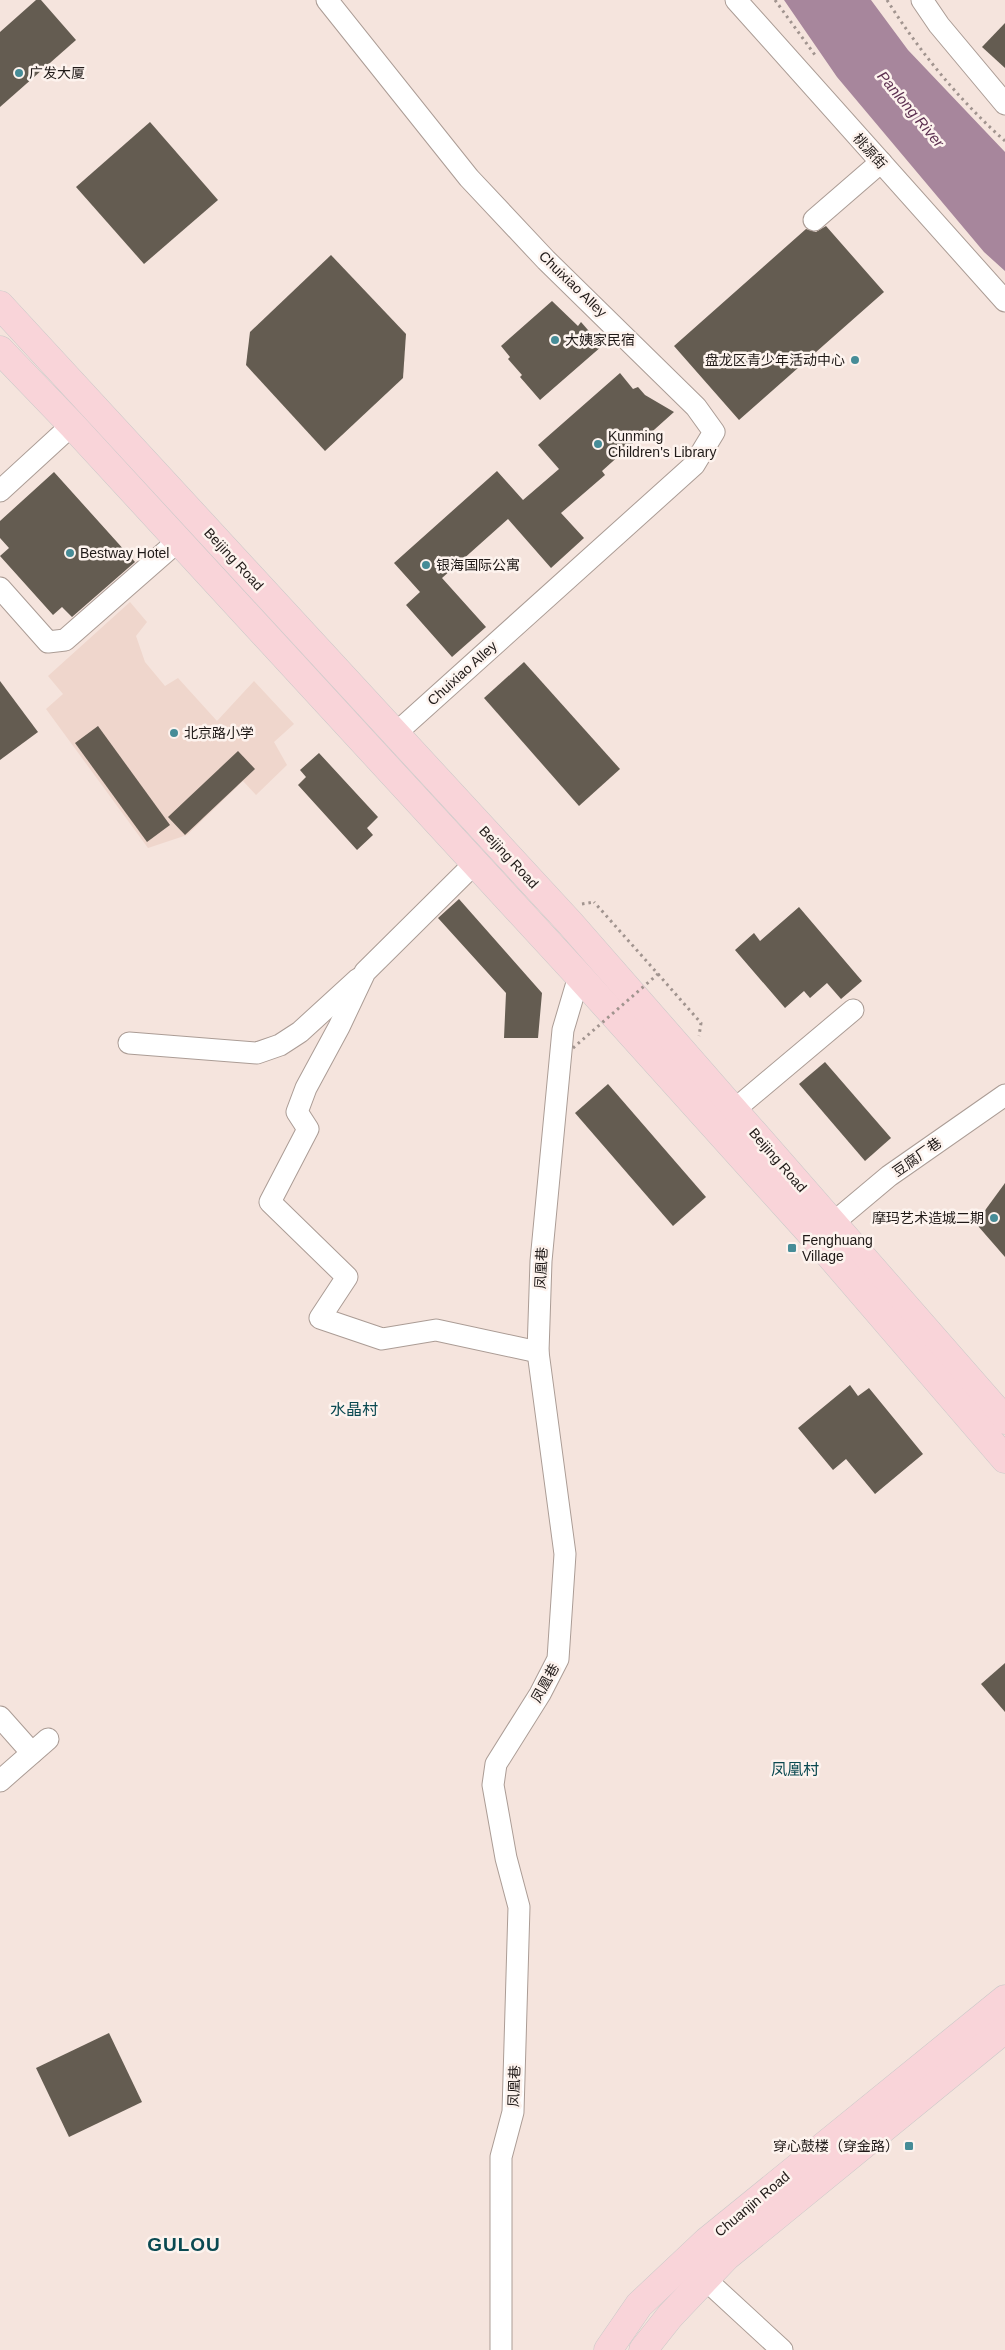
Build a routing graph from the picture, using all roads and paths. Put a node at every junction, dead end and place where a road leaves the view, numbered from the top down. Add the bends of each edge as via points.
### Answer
1 (327, 0) edge
2 (736, 0) edge
3 (887, 0) edge
4 (922, 0) edge
5 (1005, 104) edge
6 (1005, 142) edge
7 (881, 162) junction
8 (814, 220) dead end
9 (1005, 301) edge
10 (0, 305) edge
11 (0, 350) edge
12 (72, 425) junction
13 (0, 491) edge
14 (178, 541) junction
15 (0, 588) edge
16 (394, 734) junction
17 (474, 864) junction
18 (594, 902) dead end
19 (365, 972) junction
20 (658, 974) junction
21 (579, 976) junction
22 (853, 1010) dead end
23 (701, 1023) dead end
24 (129, 1043) dead end
25 (573, 1048) dead end
26 (1005, 1095) edge
27 (734, 1110) junction
28 (833, 1223) junction
29 (538, 1352) junction
30 (1005, 1420) edge
31 (1005, 1459) edge
32 (0, 1717) edge
33 (48, 1739) dead end
34 (32, 1753) junction
35 (0, 1781) edge
36 (1005, 1999) edge
37 (1005, 2029) edge
38 (705, 2279) junction
39 (501, 2350) edge
40 (608, 2350) edge
41 (643, 2350) edge
42 (782, 2350) edge

1 - 16 street, Chuixiao Alley via 469,178 546,260 696,407 714,432 694,465
2 - 7 street, 桃源街
3 - 6 path via 910,36
4 - 5 street
7 - 8 street
7 - 9 street, 桃源街
10 - 16 main road, Beijing Road
11 - 12 main road, Beijing Road
12 - 13 street
12 - 14 main road, Beijing Road
14 - 15 street via 66,640 48,642
14 - 17 main road, Beijing Road
16 - 27 main road, Beijing Road via 570,923
17 - 19 street
17 - 21 main road, Beijing Road
18 - 20 path, bridge
19 - 24 street via 300,1032 280,1046 257,1053
19 - 29 street via 306,1088 297,1112 308,1129 270,1202 348,1277 320,1318 382,1339 436,1330
20 - 23 path
20 - 25 path, bridge
21 - 29 street, 凤凰巷 via 564,1030 541,1261
21 - 31 main road, Beijing Road via 814,1237
22 - 27 street
26 - 28 street, 豆腐厂巷 via 889,1176
27 - 28 main road, Beijing Road
28 - 30 main road, Beijing Road
29 - 39 street, 凤凰巷 via 565,1554 558,1659 496,1764 493,1785 506,1858 519,1907 513,2112 501,2158
32 - 34 street
33 - 34 street
34 - 35 street
36 - 40 main road, Chuanjin Road via 706,2241 639,2305
37 - 38 main road, Chuanjin Road via 726,2257
38 - 41 main road, Chuanjin Road
38 - 42 street

